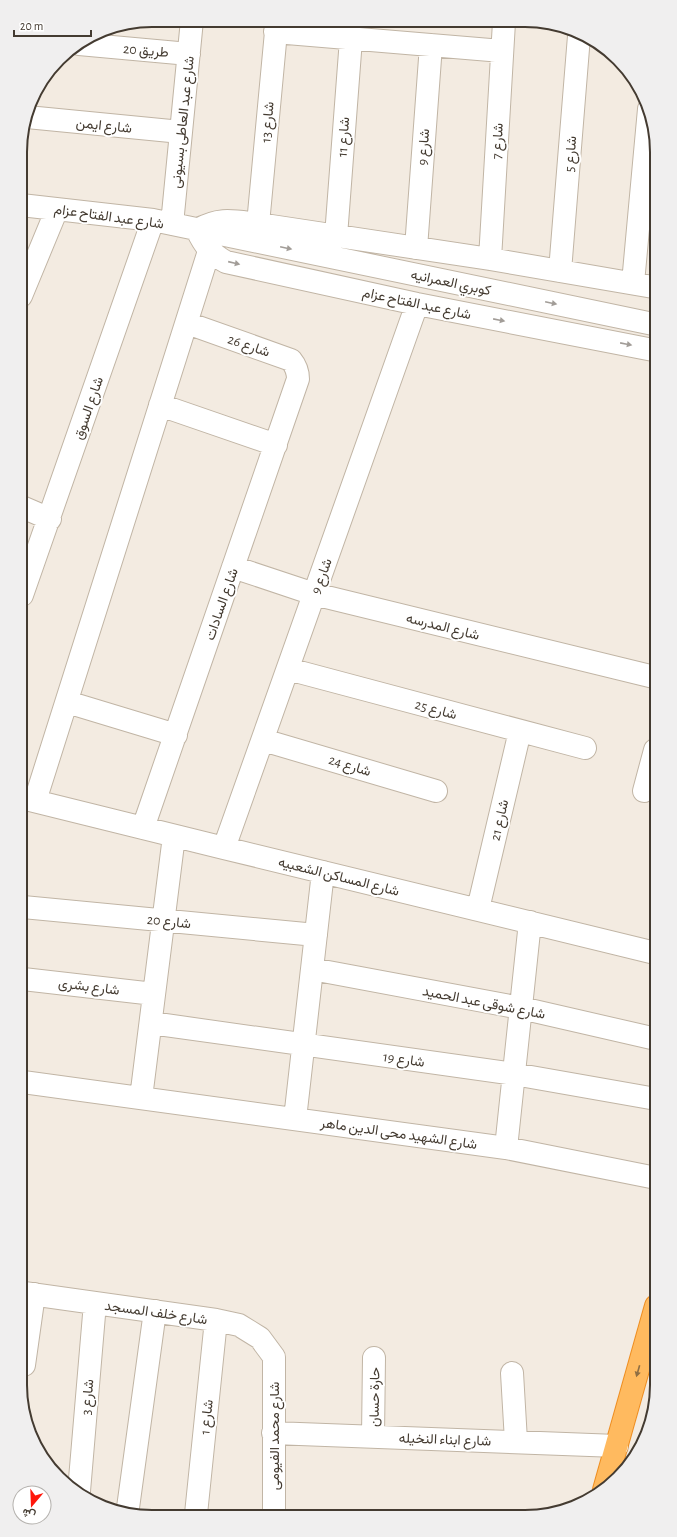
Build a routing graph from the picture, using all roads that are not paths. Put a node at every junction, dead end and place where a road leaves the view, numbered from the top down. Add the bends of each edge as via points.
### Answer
1 (191, 27) edge
2 (276, 27) edge
3 (504, 27) edge
4 (351, 39) junction
5 (579, 39) edge
6 (88, 45) edge
7 (430, 45) junction
8 (502, 51) junction
9 (189, 54) junction
10 (32, 117) edge
11 (648, 131) edge
12 (181, 132) junction
13 (27, 205) edge
14 (57, 209) junction
15 (162, 222) junction
16 (197, 230) junction
17 (253, 232) junction
18 (336, 236) junction
19 (416, 248) junction
20 (209, 251) junction
21 (490, 259) junction
22 (560, 271) junction
23 (27, 282) edge
24 (643, 285) edge
25 (417, 304) junction
26 (186, 323) junction
27 (650, 323) edge
28 (650, 349) edge
29 (298, 379) joint
30 (160, 406) junction
31 (276, 445) junction
32 (27, 509) edge
33 (50, 519) junction
34 (234, 567) junction
35 (27, 581) edge
36 (314, 594) junction
37 (288, 669) junction
38 (650, 676) edge
39 (67, 702) junction
40 (520, 731) junction
41 (176, 735) junction
42 (263, 740) junction
43 (585, 748) dead end
44 (650, 769) edge
45 (436, 791) dead end
46 (644, 792) dead end
47 (29, 799) edge
48 (143, 828) junction
49 (174, 836) junction
50 (224, 848) junction
51 (323, 872) junction
52 (27, 907) edge
53 (478, 909) junction
54 (164, 920) junction
55 (530, 922) junction
56 (316, 935) junction
57 (650, 952) edge
58 (312, 969) junction
59 (27, 979) edge
60 (154, 994) junction
61 (521, 1008) junction
62 (151, 1023) junction
63 (650, 1038) edge
64 (303, 1044) junction
65 (514, 1074) junction
66 (27, 1083) edge
67 (141, 1098) junction
68 (650, 1098) edge
69 (295, 1119) junction
70 (506, 1148) junction
71 (650, 1177) edge
72 (29, 1294) edge
73 (95, 1303) junction
74 (155, 1311) junction
75 (216, 1320) junction
76 (27, 1322) edge
77 (650, 1328) edge
78 (274, 1357) joint
79 (374, 1358) dead end
80 (512, 1373) dead end
81 (273, 1433) junction
82 (373, 1436) junction
83 (516, 1441) junction
84 (617, 1446) junction
85 (607, 1480) edge
86 (79, 1487) edge
87 (128, 1508) edge
88 (196, 1510) edge
89 (274, 1510) edge

1 - 9 street, شارع عبد العاطى بسيونى
2 - 4 street
2 - 17 street, شارع 13
3 - 8 street, شارع 7
4 - 7 street
4 - 18 street, شارع 11
5 - 22 street, شارع 5
6 - 9 street, طريق 20
7 - 8 street
7 - 19 street, شارع 9
8 - 21 street, شارع 7
9 - 12 street, شارع عبد العاطى بسيونى
10 - 12 street, شارع ايمن
11 - 24 street
12 - 15 street, شارع عبد العاطى بسيونى
13 - 14 street, شارع عبد الفتاح عزام
14 - 15 street, شارع عبد الفتاح عزام
14 - 23 street
15 - 16 street, شارع عبد الفتاح عزام
15 - 33 street, شارع السوق
16 - 17 street, شارع عبد الفتاح عزام
16 - 20 street, شارع عبد الفتاح عزام
17 - 18 street, شارع عبد الفتاح عزام
17 -> 27 street, كوبري العمرانيه
18 - 19 street, شارع عبد الفتاح عزام
19 - 21 street, شارع عبد الفتاح عزام
20 -> 25 street, شارع عبد الفتاح عزام via 226,262
20 - 26 street
21 - 22 street, شارع عبد الفتاح عزام
22 - 24 street, شارع عبد الفتاح عزام
25 -> 28 street, شارع عبد الفتاح عزام
25 - 36 street, شارع 9
26 - 29 street, شارع 26 via 291,360 296,365
26 - 30 street
29 - 31 street, شارع السادات
30 - 31 street
30 - 39 street
31 - 34 street, شارع السادات
32 - 33 street
33 - 35 street, شارع السوق
34 - 36 street, شارع المدرسه
34 - 41 street, شارع السادات
36 - 37 street, شارع 9
36 - 38 street, شارع المدرسه
37 - 40 street, شارع 25
37 - 42 street, شارع 9
39 - 41 street
39 - 47 street
40 - 43 street, شارع 25
40 - 53 street, شارع 21
41 - 48 street, شارع السادات
42 - 45 street, شارع 24
42 - 50 street, شارع 9
44 - 46 street
47 - 48 street, شارع المساكن الشعبيه
48 - 49 street, شارع المساكن الشعبيه
49 - 50 street, شارع المساكن الشعبيه
49 - 54 street
50 - 51 street, شارع المساكن الشعبيه
51 - 53 street, شارع المساكن الشعبيه
51 - 56 street
52 - 54 street, شارع 20
53 - 55 street, شارع المساكن الشعبيه
54 - 56 street, شارع 20
54 - 60 street
55 - 57 street, شارع المساكن الشعبيه
55 - 61 street
56 - 58 street
58 - 61 street, شارع شوقى عبد الحميد
58 - 64 street
59 - 60 street, شارع بشرى
60 - 62 street
61 - 63 street, شارع شوقى عبد الحميد
61 - 65 street
62 - 64 street, شارع 19
62 - 67 street
64 - 65 street, شارع 19
64 - 69 street
65 - 68 street, شارع 19
65 - 70 street
66 - 67 street, شارع الشهيد محى الدين ماهر
67 - 69 street, شارع الشهيد محى الدين ماهر
69 - 70 street, شارع الشهيد محى الدين ماهر
70 - 71 street, شارع الشهيد محى الدين ماهر
72 - 73 street, شارع خلف المسجد
72 - 76 street
73 - 74 street, شارع خلف المسجد
73 - 86 street, شارع 3
74 - 75 street, شارع خلف المسجد
74 - 87 street
75 - 78 street, شارع خلف المسجد via 239,1325 260,1338
75 - 88 street, شارع 1
77 -> 84 highway
78 - 81 street, شارع محمد الفيومى
79 - 82 street, حارة حسان
80 - 83 street
81 - 82 street, شارع ابناء النخيله
81 - 89 street, شارع محمد الفيومى
82 - 83 street, شارع ابناء النخيله
83 - 84 street, شارع ابناء النخيله
84 - 85 highway

